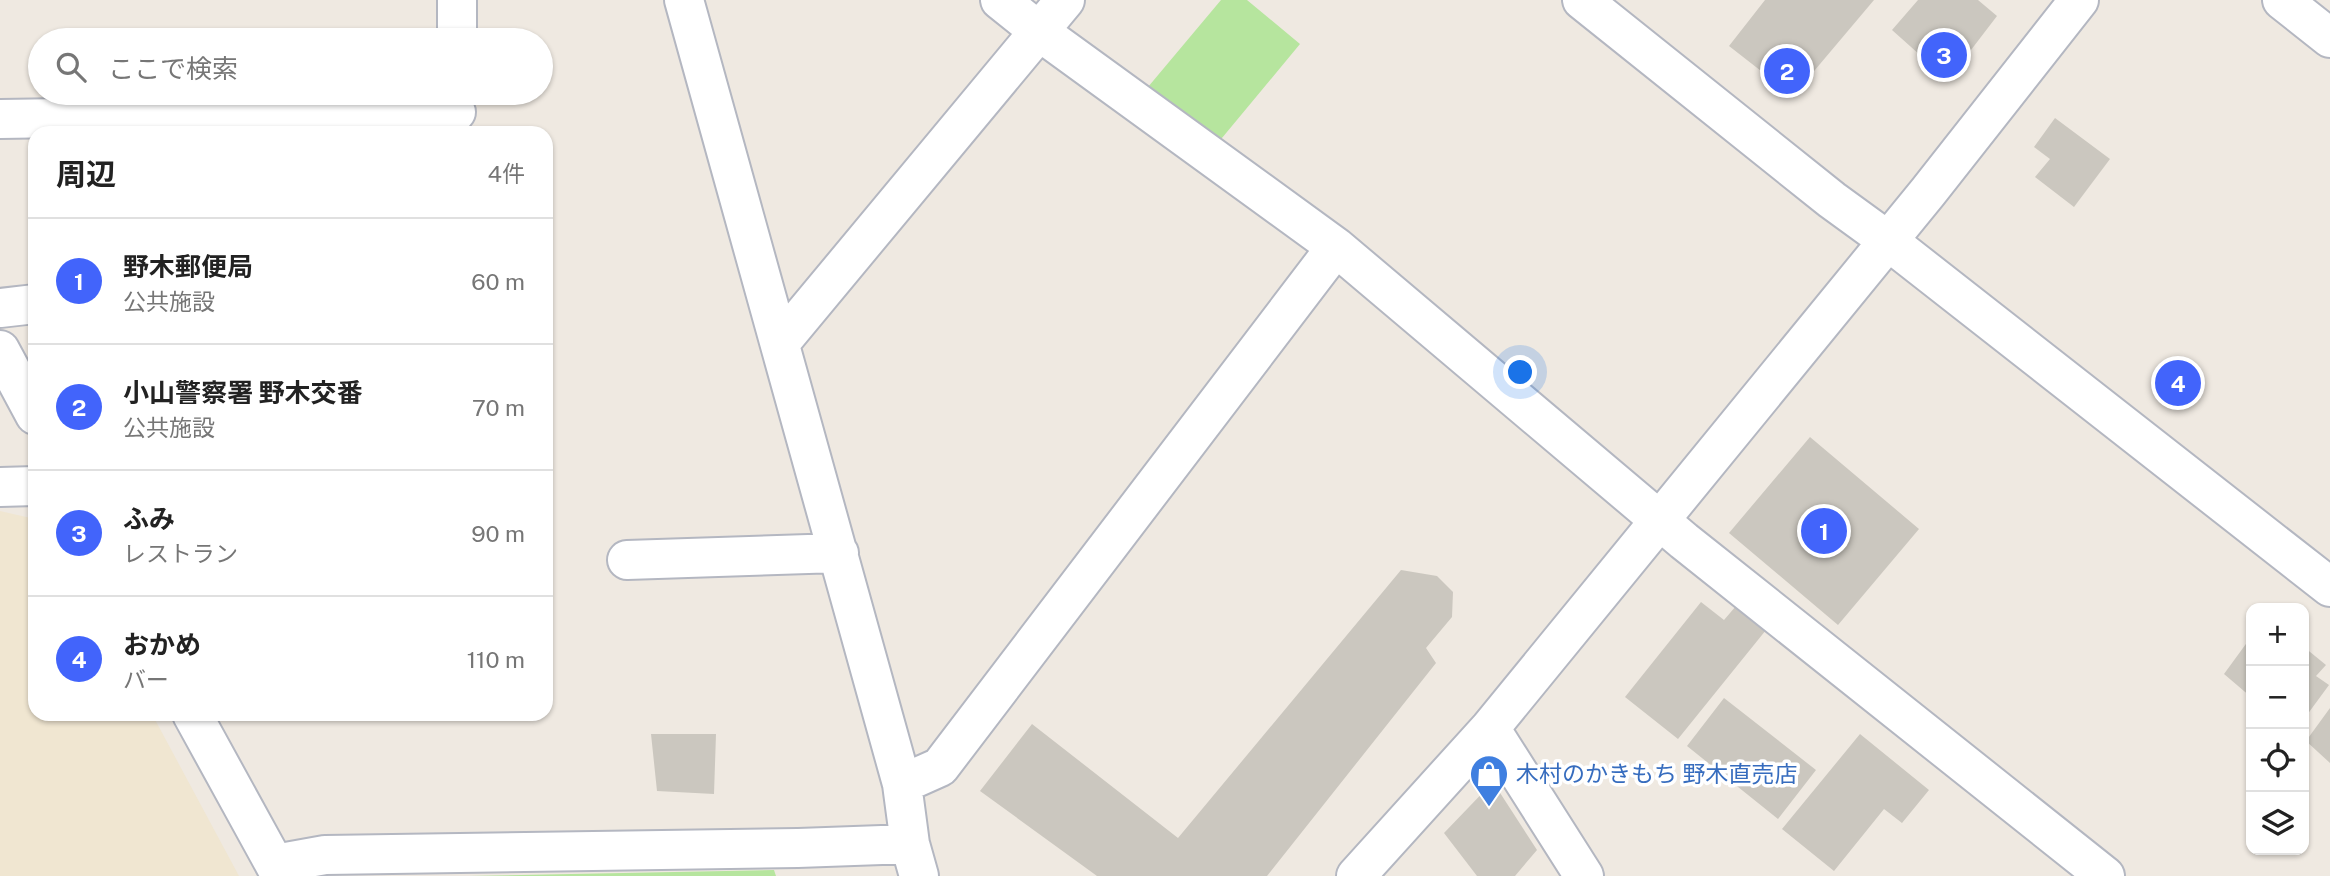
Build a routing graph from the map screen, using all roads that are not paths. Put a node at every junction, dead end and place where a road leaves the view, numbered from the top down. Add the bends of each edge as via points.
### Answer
1 (457, 0) edge
2 (684, 0) edge
3 (1000, 0) edge
4 (1065, 0) edge
5 (1583, 0) edge
6 (2080, 0) edge
7 (2282, 0) edge
8 (457, 28) edge
9 (1040, 32) junction
10 (2330, 38) edge
11 (456, 112) edge
12 (0, 119) edge
13 (1887, 240) junction
14 (1336, 247) junction
15 (28, 305) edge
16 (0, 307) edge
17 (780, 343) junction
18 (0, 351) edge
19 (28, 402) edge
20 (28, 486) edge
21 (0, 487) edge
22 (1660, 519) junction
23 (839, 553) junction
24 (627, 560) dead end
25 (2330, 587) edge
26 (196, 721) edge
27 (1490, 728) junction
28 (902, 783) junction
29 (915, 860) edge
30 (801, 862) edge
31 (278, 870) edge
32 (1356, 876) edge
33 (1584, 876) edge
34 (2105, 876) edge

1 - 8 street
2 - 17 street
3 - 9 street
4 - 9 street
5 - 13 street
6 - 13 street
7 - 10 street
9 - 14 street
9 - 17 street
11 - 12 street
13 - 22 street
13 - 25 street
14 - 22 street
14 - 28 street via 940,767
15 - 16 street
17 - 23 street
18 - 19 street
20 - 21 street
22 - 27 street
22 - 34 street
23 - 24 street
23 - 28 street
26 - 31 street
27 - 32 street
27 - 33 street
28 - 29 street
29 - 30 street
30 - 31 street via 325,855

